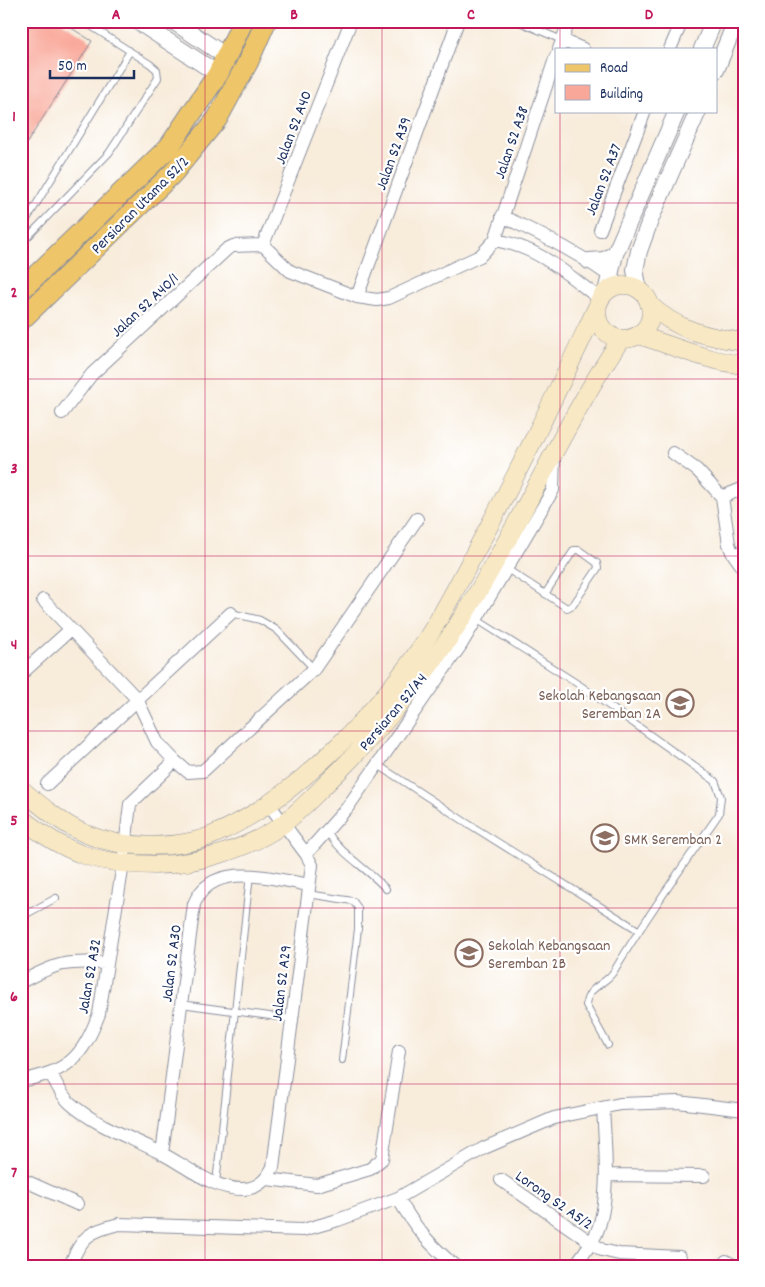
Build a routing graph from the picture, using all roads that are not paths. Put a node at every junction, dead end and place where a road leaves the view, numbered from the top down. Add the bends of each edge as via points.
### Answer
1 (83, 21) edge
2 (137, 21) edge
3 (173, 21) edge
4 (239, 21) edge
5 (244, 21) edge
6 (266, 21) edge
7 (351, 21) edge
8 (458, 21) edge
9 (517, 21) edge
10 (570, 21) edge
11 (682, 21) edge
12 (714, 21) edge
13 (736, 21) edge
14 (560, 44) edge
15 (578, 48) edge
16 (670, 48) edge
17 (702, 48) edge
18 (130, 51) junction
19 (226, 57) junction
20 (555, 59) edge
21 (718, 65) edge
22 (645, 112) edge
23 (677, 112) edge
24 (698, 112) edge
25 (502, 216) junction
26 (21, 229) edge
27 (600, 230) dead end
28 (495, 240) junction
29 (21, 244) edge
30 (264, 245) junction
31 (615, 254) junction
32 (589, 261) junction
33 (21, 290) edge
34 (617, 293) junction
35 (357, 297) junction
36 (21, 320) edge
37 (629, 337) junction
38 (744, 342) edge
39 (744, 365) edge
40 (62, 413) dead end
41 (554, 453) junction
42 (673, 453) dead end
43 (744, 488) edge
44 (722, 497) junction
45 (417, 519) dead end
46 (738, 550) edge
47 (507, 569) junction
48 (744, 569) edge
49 (546, 594) junction
50 (43, 600) dead end
51 (231, 613) joint
52 (471, 616) junction
53 (70, 630) junction
54 (314, 669) junction
55 (21, 674) edge
56 (137, 699) junction
57 (175, 761) junction
58 (378, 765) junction
59 (47, 784) dead end
60 (21, 789) edge
61 (268, 803) junction
62 (21, 818) edge
63 (282, 824) junction
64 (327, 832) junction
65 (125, 843) junction
66 (306, 854) junction
67 (123, 864) junction
68 (250, 875) junction
69 (386, 889) dead end
70 (309, 890) junction
71 (56, 898) dead end
72 (21, 916) edge
73 (638, 930) junction
74 (107, 963) junction
75 (21, 982) edge
76 (181, 1004) junction
77 (234, 1010) junction
78 (292, 1019) junction
79 (608, 1045) dead end
80 (399, 1051) dead end
81 (342, 1060) dead end
82 (51, 1074) junction
83 (21, 1081) edge
84 (603, 1108) junction
85 (744, 1110) edge
86 (162, 1154) junction
87 (607, 1175) junction
88 (704, 1176) dead end
89 (21, 1179) edge
90 (267, 1179) junction
91 (501, 1180) dead end
92 (216, 1183) junction
93 (398, 1198) junction
94 (77, 1204) dead end
95 (591, 1243) junction
96 (680, 1257) dead end
97 (70, 1266) edge
98 (455, 1266) edge
99 (575, 1266) edge

1 - 18 lane
2 - 19 street
3 - 19 street
4 - 19 main road
5 - 19 main road, Persiaran Utama S2/2
6 - 36 main road, Persiaran Utama S2/2 via 217,119 173,173
7 - 30 street, Jalan S2 A40
8 - 35 street, Jalan S2 A39
9 - 14 lane
10 - 14 street
11 - 16 street
12 - 17 street
13 - 21 street
14 - 15 street
18 - 26 lane
18 - 29 lane via 157,70 158,78 109,153
19 - 33 main road, Persiaran Utama S2/2 via 169,147
20 - 25 street, Jalan S2 A38
22 - 27 street, Jalan S2 A37
23 - 31 street
24 - 34 street via 651,218 635,270
25 - 28 street, Jalan S2 A38
25 - 32 street
28 - 34 street via 538,253
28 - 35 street via 480,256 389,298
30 - 35 street via 290,271
30 - 40 street, Jalan S2 A40/1 via 227,249 92,374
31 - 32 street via 604,260
31 - 34 street
32 - 34 street
34 - 37 main road, Persiaran S2/A4 via 649,321
34 - 37 main road via 597,316 605,332
34 - 38 main road via 681,328
34 - 61 main road, Persiaran S2/A4 via 431,632 366,716 324,759
37 - 39 main road via 720,363
37 - 41 main road, Persiaran S2/A4 via 597,374
41 - 47 street via 553,490
41 - 52 main road, Persiaran S2/A4
42 - 44 street via 697,470
43 - 44 street
44 - 46 street
45 - 54 street
46 - 48 street
47 - 49 lane
47 - 52 street
49 - 49 lane via 570,607 598,568 597,563 574,550
50 - 53 street
51 - 54 lane via 260,620 277,630
51 - 56 street
52 - 58 street via 419,707
52 - 63 main road, Persiaran S2/A4 via 396,711 324,786
52 - 73 lane via 581,686 715,781 721,797 719,814
53 - 55 street
53 - 56 street
54 - 57 street via 203,771 188,772
56 - 57 street via 157,742
56 - 59 street
57 - 65 street, Jalan S2 A32 via 130,804
58 - 64 street
58 - 73 lane
60 - 65 main road, Persiaran S2/A4 via 60,820 87,835
61 - 63 street, Jalan S2 A29
61 - 65 main road, Persiaran S2/A4 via 214,835 178,844 146,846
62 - 67 main road, Persiaran S2/A4 via 38,832 81,856
63 - 66 street, Jalan S2 A29
63 - 67 main road, Persiaran S2/A4 via 219,855 164,865
64 - 66 street
64 - 69 lane via 344,854 372,874
65 - 67 street, Jalan S2 A32
66 - 70 street, Jalan S2 A29 via 312,866
67 - 74 street, Jalan S2 A32
68 - 70 street, Jalan S2 A30
68 - 76 street, Jalan S2 A30 via 223,878 198,894
68 - 77 lane
70 - 78 street, Jalan S2 A29
70 - 81 lane via 353,901 358,908
71 - 72 lane
73 - 79 lane via 611,976 586,998 586,1005
74 - 75 street via 72,961 52,965
74 - 82 street, Jalan S2 A32 via 99,1014 92,1032 77,1055
76 - 77 lane
76 - 86 street, Jalan S2 A30
77 - 78 lane
77 - 92 lane
78 - 90 street, Jalan S2 A29 via 273,1167
80 - 90 street via 382,1159 370,1169 317,1185
82 - 83 street, Jalan S2 A32
82 - 86 street via 64,1096 84,1114
84 - 85 street via 620,1104 678,1102
84 - 87 street
84 - 93 street via 554,1118 484,1148
86 - 92 street
87 - 88 street
87 - 95 street via 600,1222
89 - 94 street
90 - 92 street via 246,1189
91 - 95 street, Lorong S2 A5/2
93 - 97 street via 303,1230 119,1224 95,1230 76,1251
93 - 98 street via 417,1230
95 - 96 street, Lorong S2 A5/2 via 610,1253
95 - 99 street

